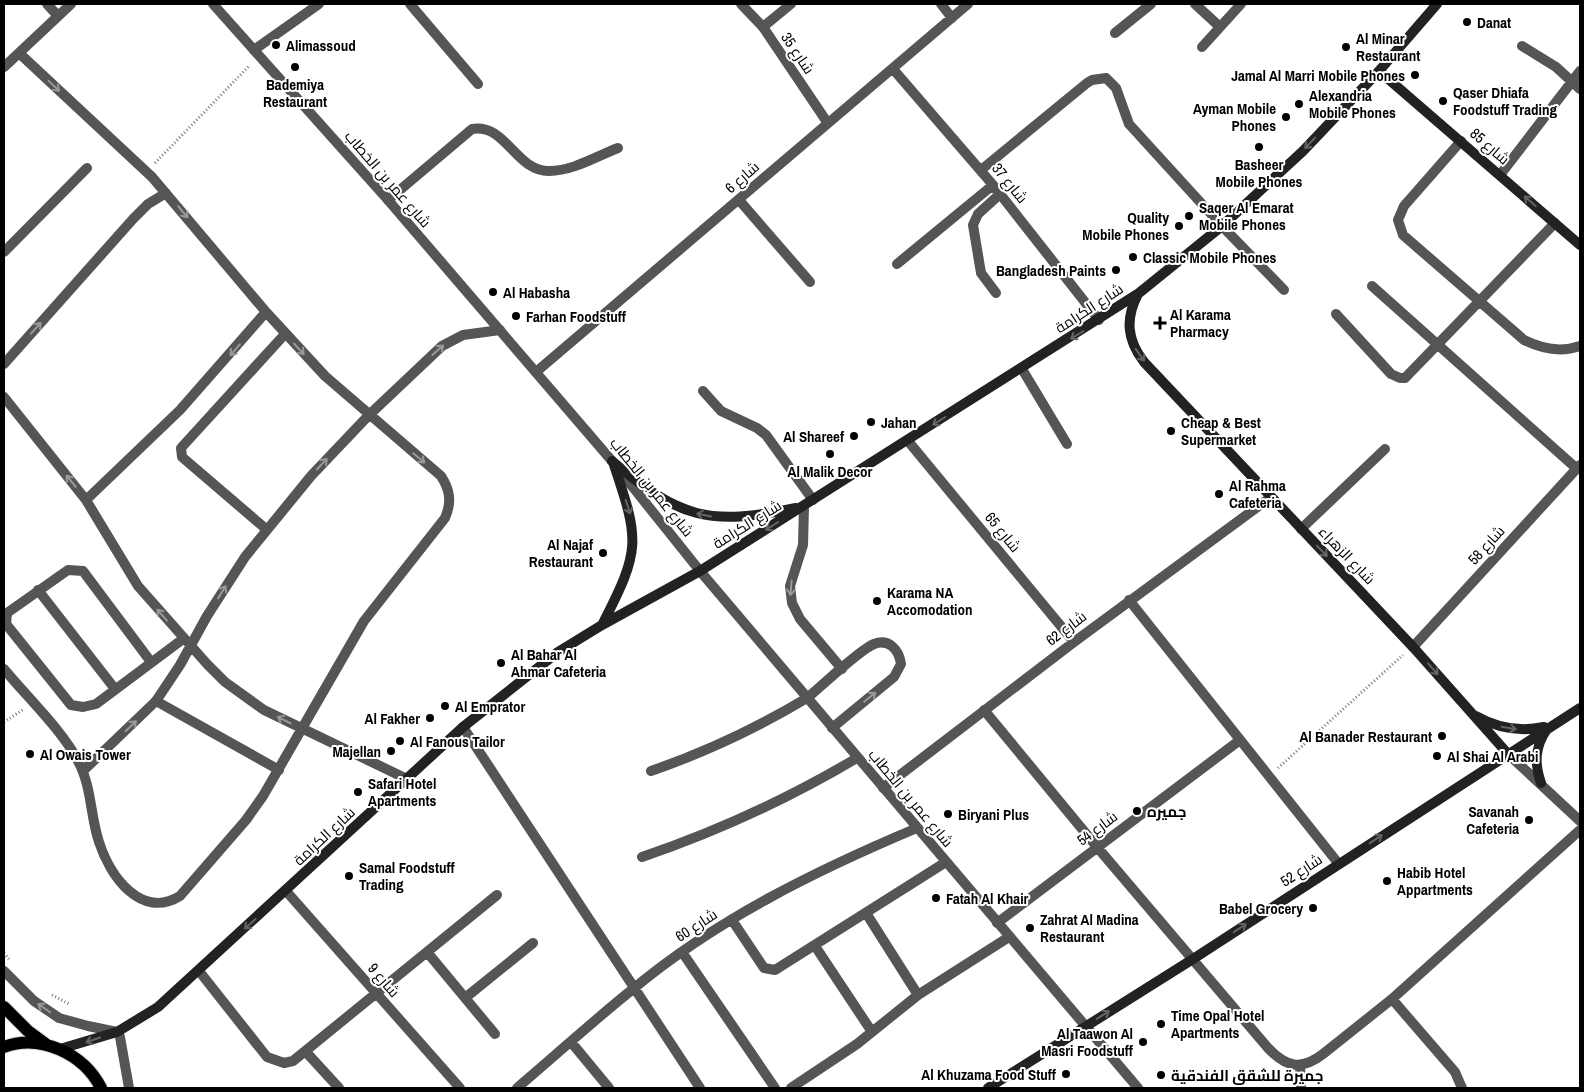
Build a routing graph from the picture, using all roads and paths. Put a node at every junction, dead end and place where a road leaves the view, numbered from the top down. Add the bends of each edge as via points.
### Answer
1 (47, 4) edge
2 (71, 4) edge
3 (213, 4) edge
4 (319, 4) edge
5 (410, 4) edge
6 (741, 4) edge
7 (791, 4) edge
8 (940, 4) edge
9 (968, 4) edge
10 (1151, 4) edge
11 (1195, 4) edge
12 (1241, 4) edge
13 (1434, 5) edge
14 (58, 16) junction
15 (952, 18) junction
16 (1220, 27) junction
17 (763, 28) junction
18 (1115, 33) dead end
19 (1522, 46) dead end
20 (1202, 47) dead end
21 (19, 53) junction
22 (256, 53) junction
23 (4, 67) edge
24 (893, 69) junction
25 (1380, 71) junction
26 (1580, 72) edge
27 (478, 84) dead end
28 (1577, 85) edge
29 (827, 122) junction
30 (1461, 141) junction
31 (618, 148) dead end
32 (87, 168) dead end
33 (980, 170) junction
34 (147, 172) junction
35 (1500, 175) junction
36 (993, 185) junction
37 (166, 192) junction
38 (1000, 194) junction
39 (388, 200) junction
40 (739, 200) junction
41 (1555, 223) junction
42 (1222, 226) junction
43 (1580, 245) edge
44 (4, 252) edge
45 (897, 264) dead end
46 (810, 282) dead end
47 (1372, 286) dead end
48 (1284, 290) dead end
49 (996, 293) dead end
50 (1139, 293) junction
51 (1479, 303) junction
52 (266, 312) junction
53 (1336, 314) dead end
54 (1099, 320) junction
55 (500, 330) junction
56 (285, 334) junction
57 (1438, 346) junction
58 (1580, 346) edge
59 (4, 364) edge
60 (1022, 369) junction
61 (536, 372) junction
62 (703, 391) dead end
63 (4, 398) edge
64 (368, 416) junction
65 (908, 441) junction
66 (1067, 444) dead end
67 (1385, 449) dead end
68 (612, 461) junction
69 (1578, 466) edge
70 (1271, 496) junction
71 (86, 500) junction
72 (814, 500) junction
73 (804, 506) junction
74 (266, 529) junction
75 (1301, 529) junction
76 (700, 571) junction
77 (38, 590) junction
78 (1129, 600) junction
79 (602, 625) junction
80 (1074, 642) junction
81 (186, 643) junction
82 (1413, 646) junction
83 (151, 662) junction
84 (4, 669) edge
85 (842, 669) junction
86 (115, 689) junction
87 (807, 698) junction
88 (156, 701) junction
89 (32, 704) junction
90 (1580, 708) edge
91 (984, 710) junction
92 (1471, 713) junction
93 (4, 722) edge
94 (1549, 726) junction
95 (463, 727) junction
96 (832, 728) junction
97 (303, 730) junction
98 (1240, 740) junction
99 (1508, 754) junction
100 (857, 758) junction
101 (280, 770) junction
102 (83, 771) junction
103 (651, 771) dead end
104 (1269, 776) junction
105 (407, 779) junction
106 (1541, 782) junction
107 (883, 788) junction
108 (1580, 820) edge
109 (917, 828) junction
110 (1580, 830) edge
111 (1097, 847) junction
112 (642, 857) dead end
113 (946, 862) junction
114 (1338, 863) junction
115 (286, 891) junction
116 (497, 895) dead end
117 (866, 913) junction
118 (732, 920) junction
119 (996, 923) junction
120 (1008, 936) junction
121 (533, 943) dead end
122 (815, 946) junction
123 (427, 952) junction
124 (682, 952) junction
125 (1192, 960) junction
126 (199, 971) junction
127 (4, 972) edge
128 (633, 988) junction
129 (376, 994) junction
130 (918, 995) junction
131 (465, 998) junction
132 (1392, 999) junction
133 (4, 1007) edge
134 (1084, 1026) junction
135 (117, 1032) junction
136 (872, 1032) junction
137 (496, 1034) dead end
138 (571, 1042) junction
139 (47, 1045) junction
140 (4, 1047) edge
141 (60, 1049) junction
142 (306, 1052) junction
143 (1300, 1065) junction
144 (607, 1085) edge
145 (101, 1088) edge
146 (129, 1088) edge
147 (339, 1088) edge
148 (460, 1088) edge
149 (517, 1088) edge
150 (595, 1088) edge
151 (700, 1088) edge
152 (776, 1088) edge
153 (792, 1088) edge
154 (989, 1088) edge
155 (1138, 1088) edge
156 (1301, 1088) edge
157 (1462, 1088) edge

1 - 14 street
2 - 14 street
3 - 22 street, شارع عمر بن الخطاب
4 - 22 street
5 - 27 street
6 - 17 street, شارع 35
7 - 17 street
8 - 15 street
9 - 15 street, شارع 6
10 - 18 street
11 - 16 street
12 - 16 street
13 - 25 main road, شارع الكرامة
14 - 21 street
15 - 24 street, شارع 6
16 - 20 street
17 - 29 street, شارع 35
19 - 28 street
21 - 23 street
21 -> 34 street
22 - 34 path
22 - 39 street, شارع عمر بن الخطاب
24 - 29 street, شارع 6
24 - 33 street, شارع 37
25 - 30 main road, شارع 85
25 -> 42 main road, شارع الكرامة via 1303,151
26 - 28 street
28 - 35 street
29 - 40 street, شارع 6
30 - 35 main road, شارع 85
30 - 51 street via 1404,206 1398,220 1403,235
31 - 39 street via 571,167 548,171 526,164 491,130 472,129
32 - 44 street
33 - 36 street, شارع 37
33 - 42 street via 1087,83 1106,78 1116,88 1129,124
34 - 37 street
41 -> 35 main road, شارع 85
36 - 38 street, شارع 37
36 - 45 street
37 -> 52 street
59 -> 37 street via 133,218
38 - 49 street via 978,214 973,225 981,273
38 - 54 street, شارع 37
39 - 55 street, شارع عمر بن الخطاب
40 - 46 street
40 - 61 street, شارع 6
41 - 43 main road, شارع 85
41 - 51 street
42 - 48 street
42 - 50 main road, شارع الكرامة
47 - 57 street
50 - 54 main road, شارع الكرامة
50 -> 70 main road, شارع الزهراء via 1131,310 1129,329 1137,352
51 - 57 street
51 - 58 street via 1524,340 1539,347 1556,350
52 - 56 street
52 -> 71 street via 180,410
53 - 57 street via 1391,374 1400,378 1410,375
54 -> 60 main road, شارع الكرامة
55 - 61 street, شارع عمر بن الخطاب
64 -> 55 street via 442,346 462,335
56 -> 64 street
56 - 74 street via 181,448 182,456
57 - 69 street
60 -> 65 main road, شارع الكرامة
60 - 66 street
61 - 68 street, شارع عمر بن الخطاب
62 - 72 street via 722,411 766,435
71 -> 63 street
74 -> 64 street
64 -> 97 street via 440,476 449,492 449,510 364,621
65 - 72 main road, شارع الكرامة
65 - 80 street, شارع 65
67 - 75 street
73 -> 68 main road via 747,517 710,516 674,506
68 - 76 street, شارع عمر بن الخطاب
68 -> 79 main road via 632,518 633,554
69 - 82 street, شارع 58
70 - 75 main road, شارع الزهراء
70 - 78 street, شارع 62
81 -> 71 street via 138,586
72 - 73 main road, شارع الكرامة
73 -> 76 main road, شارع الكرامة
73 -> 85 street via 804,545 790,586 792,603 800,619
81 -> 74 street
75 -> 82 main road, شارع الزهراء
76 - 79 main road, شارع الكرامة
76 - 87 street, شارع عمر بن الخطاب
77 - 83 street via 68,570 83,570
77 - 86 street
77 - 86 street via 7,613 6,624 71,705 96,704
78 - 80 street, شارع 62
78 - 98 street
79 - 95 main road, شارع الكرامة via 558,652
80 - 91 street, شارع 62
81 - 83 street
81 - 88 street
97 -> 81 street via 245,698
82 -> 92 main road, شارع الزهراء
82 - 104 path
83 - 86 street
84 - 89 street
85 - 87 street
96 -> 85 street via 894,677 901,664 900,656 890,644 874,644
87 - 96 street, شارع عمر بن الخطاب
87 - 103 street via 739,736
88 - 101 street
102 -> 88 street
89 - 93 path
89 - 102 street via 70,748
90 - 94 main road, شارع 52
91 - 107 street, شارع 62
91 - 111 street
92 -> 94 main road via 1509,728 1522,730
92 - 99 main road, شارع الزهراء
94 - 99 main road, شارع 52
94 - 106 main road via 1536,754
95 - 105 main road, شارع الكرامة
95 - 128 street
96 - 100 street, شارع عمر بن الخطاب
97 - 101 street
97 - 105 street
98 - 104 street
98 - 111 street, شارع 54
99 - 106 street, شارع الزهراء
114 -> 99 main road, شارع 52
100 - 107 street, شارع عمر بن الخطاب
100 - 112 street via 733,824
101 - 102 street via 246,820 180,896 160,904 138,898 109,864 98,840 92,800
104 - 114 street
105 - 115 main road, شارع الكرامة
106 - 108 street, شارع الزهراء
107 - 109 street, شارع عمر بن الخطاب
109 - 113 street, شارع عمر بن الخطاب
109 - 118 street, شارع 60 via 818,872
110 - 132 street
111 - 119 street, شارع 54
111 - 125 street
113 - 117 street
113 - 119 street, شارع عمر بن الخطاب
125 -> 114 main road, شارع 52
115 -> 126 main road, شارع الكرامة
115 - 129 street, شارع 9
116 - 123 street
117 - 122 street
117 - 130 street
118 - 122 street via 761,963 770,970 780,968
118 - 124 street, شارع 60
119 - 120 street, شارع عمر بن الخطاب
120 - 130 street
120 - 134 street, شارع عمر بن الخطاب
121 - 131 street
122 - 136 street
123 - 129 street
123 - 131 street
124 - 128 street, شارع 60
124 - 152 street
134 -> 125 main road, شارع 52
125 - 143 street via 1277,1058 1288,1064
126 - 135 main road, شارع الكرامة via 158,1007
126 - 142 street via 267,1057 284,1063
135 -> 127 street via 59,1018 34,1001
128 - 138 street, شارع 60
128 - 151 street
129 - 142 street
129 - 148 street, شارع 9
130 - 136 street
131 - 137 street
132 - 143 street via 1313,1062
132 - 157 street via 1455,1072
133 - 139 main road
134 - 154 main road, شارع 52
134 - 155 street, شارع عمر بن الخطاب
135 -> 141 main road, شارع الكرامة
135 - 146 street
136 - 153 street
138 - 144 street
138 - 149 street, شارع 60
139 - 140 main road via 27,1043
139 - 141 main road
141 - 145 main road via 80,1061
142 - 147 street
143 - 156 street
144 - 150 street

